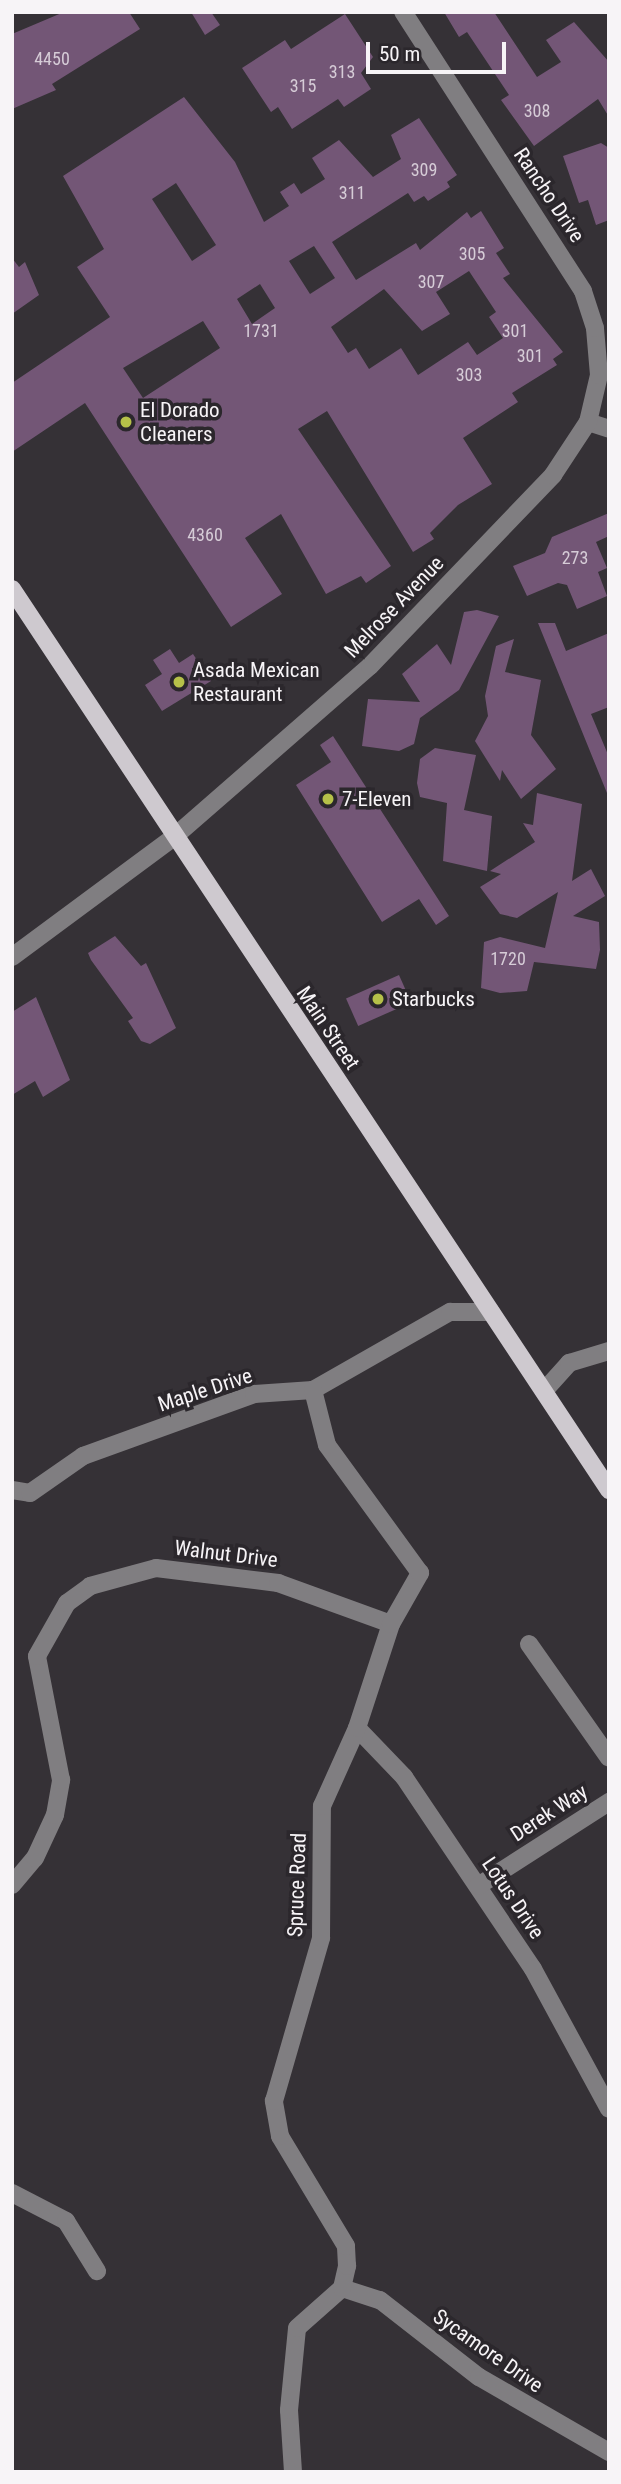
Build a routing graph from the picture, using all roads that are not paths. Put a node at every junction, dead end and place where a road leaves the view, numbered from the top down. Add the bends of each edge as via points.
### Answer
1 (403, 12) edge
2 (588, 422) junction
3 (609, 429) edge
4 (12, 589) edge
5 (174, 837) junction
6 (12, 957) edge
7 (491, 1312) junction
8 (609, 1351) edge
9 (313, 1390) junction
10 (544, 1391) junction
11 (12, 1490) edge
12 (609, 1490) edge
13 (391, 1624) junction
14 (529, 1644) dead end
15 (357, 1728) junction
16 (609, 1758) edge
17 (609, 1802) edge
18 (12, 1885) edge
19 (478, 1886) junction
20 (609, 2109) edge
21 (12, 2193) edge
22 (97, 2271) dead end
23 (342, 2288) junction
24 (609, 2452) edge
25 (293, 2472) edge

1 - 2 street, Rancho Drive via 583,291 596,328 599,376
2 - 3 street
2 - 5 street, Melrose Avenue via 552,475 370,666
4 - 5 main road, Main Street
5 - 6 street, Melrose Avenue
5 - 7 main road, Main Street
7 - 9 street, Maple Drive via 450,1312
7 - 10 main road, Main Street
8 - 10 street via 569,1363
9 - 11 street, Maple Drive via 254,1394 83,1456 30,1493
9 - 13 street, Spruce Road via 327,1445 420,1573
10 - 12 main road, Main Street
13 - 15 street, Spruce Road
13 - 18 street, Walnut Drive via 315,1593 224,1576 156,1568 90,1586 68,1603 37,1656 61,1780 50,1826
14 - 16 street
15 - 19 street, Lotus Drive via 404,1777
15 - 23 street, Spruce Road via 322,1806 321,1938 274,2101 280,2136 346,2246
17 - 19 street, Derek Way
19 - 20 street, Lotus Drive via 533,1969
21 - 22 street via 66,2221
23 - 24 street, Sycamore Drive via 380,2300 479,2377
23 - 25 street via 297,2328 289,2410

